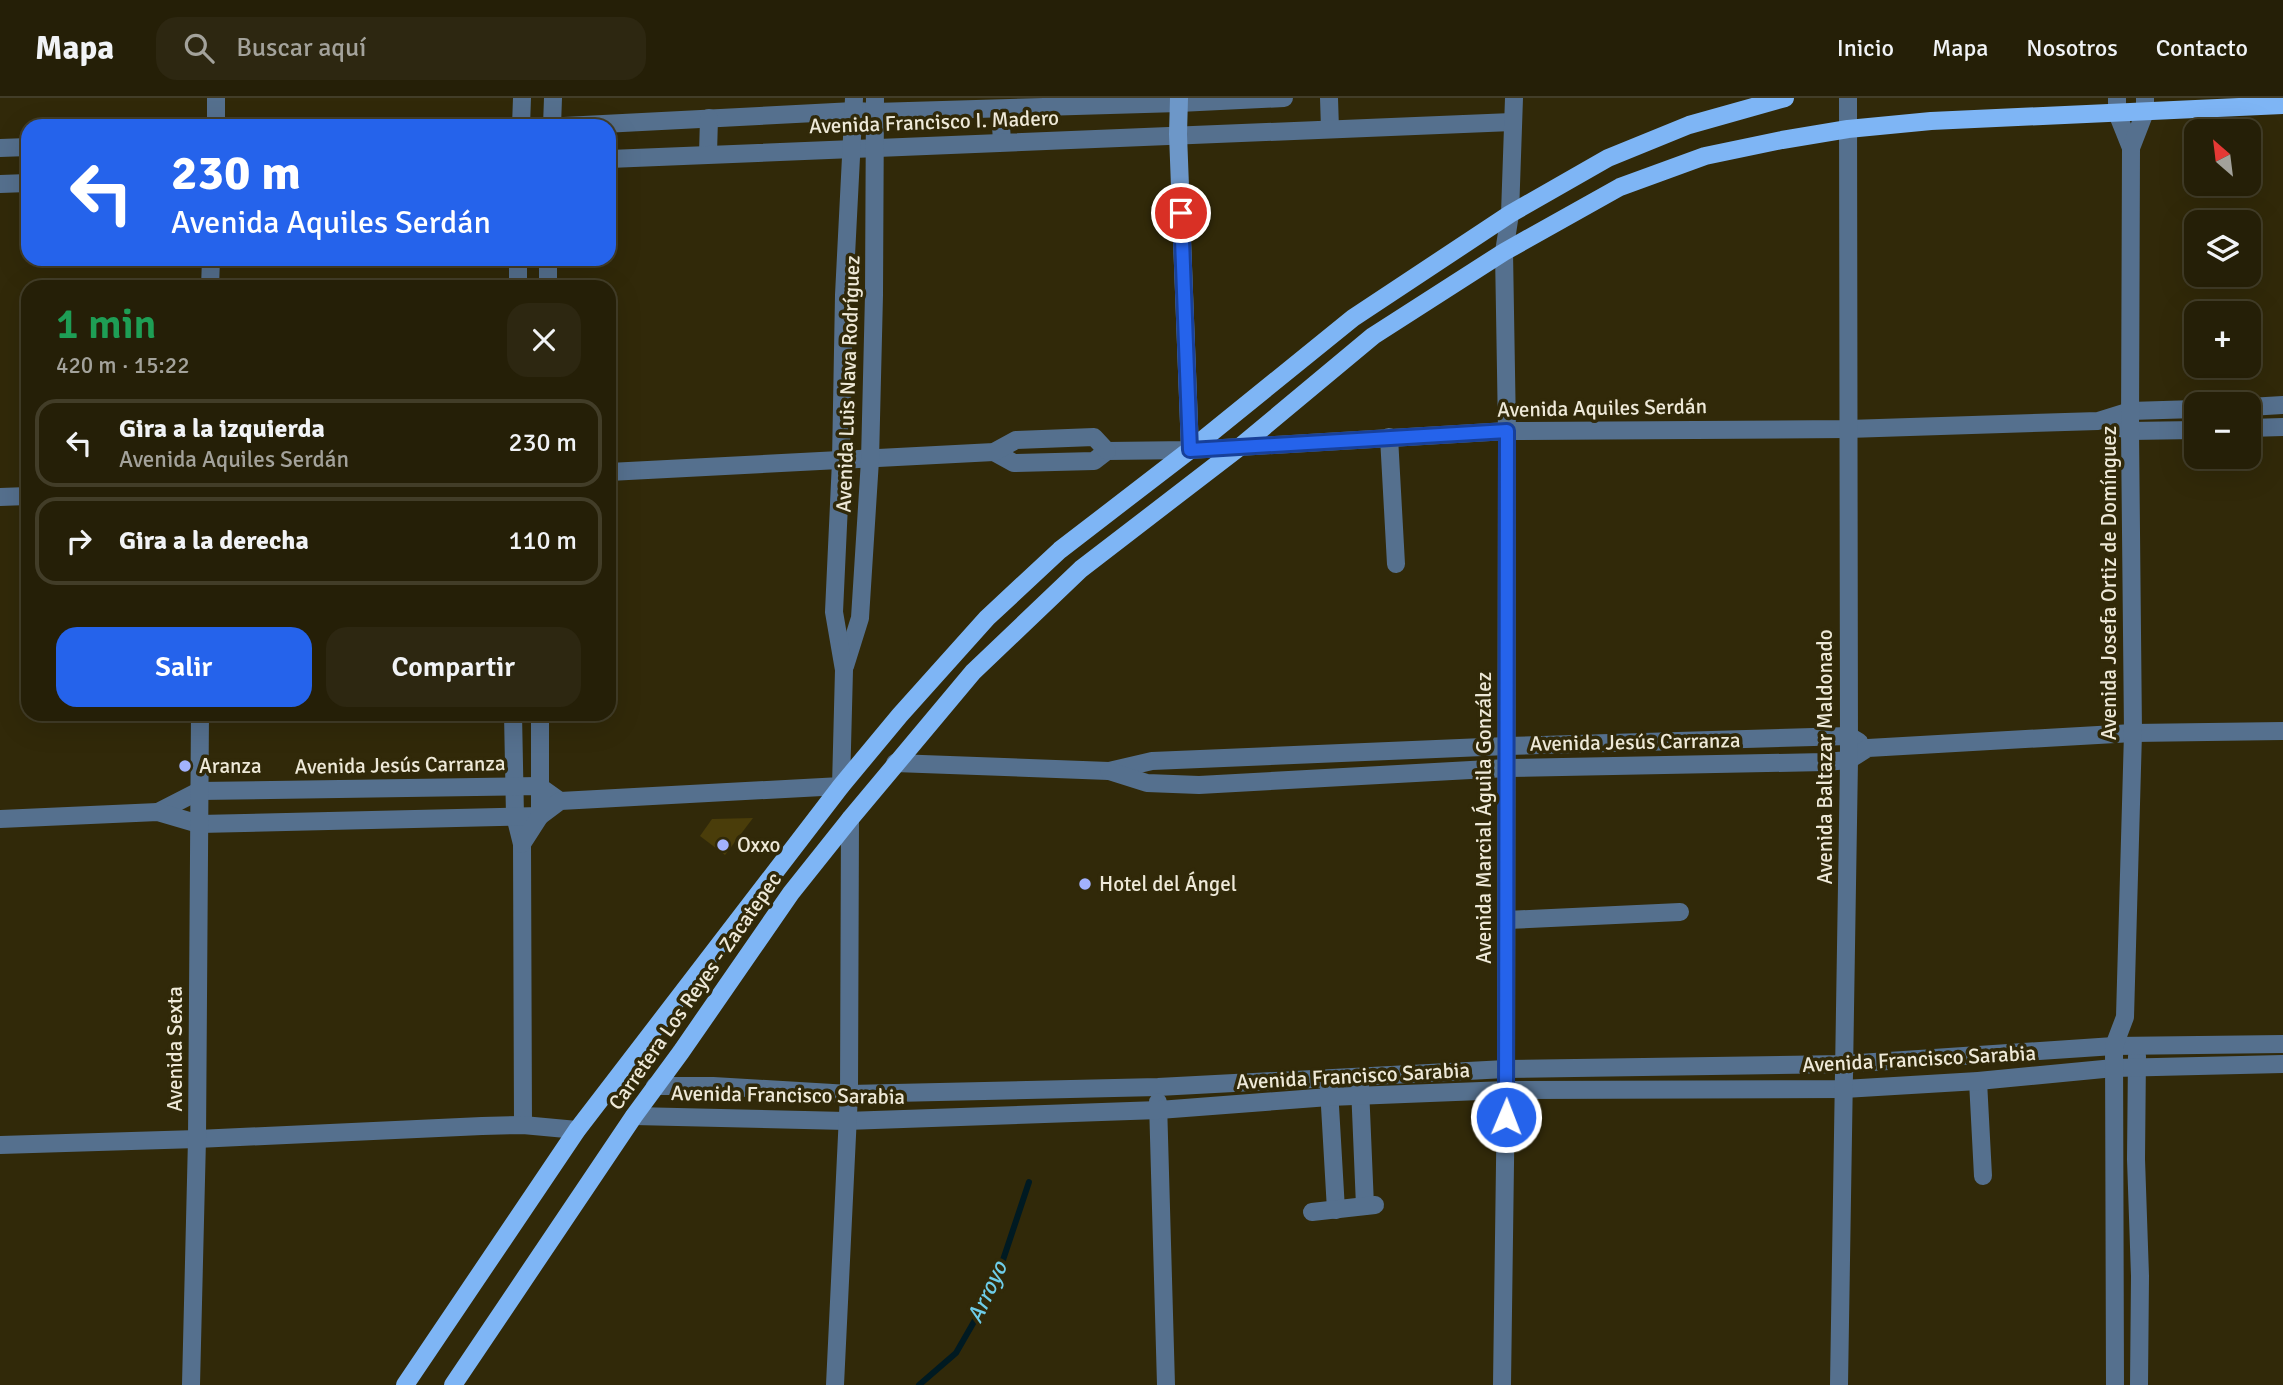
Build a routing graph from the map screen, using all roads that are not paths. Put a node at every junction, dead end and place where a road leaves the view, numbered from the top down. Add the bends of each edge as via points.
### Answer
1 (216, 98) edge
2 (522, 98) edge
3 (553, 98) edge
4 (1284, 98) edge
5 (1329, 98) edge
6 (1514, 98) edge
7 (1785, 98) edge
8 (1848, 98) edge
9 (1179, 101) edge
10 (854, 104) edge
11 (875, 105) edge
12 (2117, 105) edge
13 (2145, 105) edge
14 (2283, 105) edge
15 (1000, 108) junction
16 (709, 118) junction
17 (216, 119) edge
18 (521, 119) edge
19 (552, 119) edge
20 (1512, 122) junction
21 (616, 123) edge
22 (1330, 129) junction
23 (1848, 130) junction
24 (1178, 134) junction
25 (1002, 142) junction
26 (21, 146) edge
27 (0, 148) edge
28 (852, 148) junction
29 (875, 148) junction
30 (2131, 148) junction
31 (708, 154) junction
32 (616, 159) edge
33 (21, 183) edge
34 (0, 184) edge
35 (1510, 214) junction
36 (1504, 252) junction
37 (844, 295) junction
38 (874, 295) junction
39 (2283, 405) edge
40 (2261, 406) edge
41 (2184, 409) edge
42 (2130, 411) junction
43 (2098, 421) junction
44 (2283, 426) edge
45 (2261, 427) edge
46 (1848, 429) junction
47 (2184, 430) edge
48 (1507, 431) junction
49 (2130, 431) junction
50 (1389, 438) junction
51 (1241, 446) junction
52 (1190, 450) junction
53 (870, 460) junction
54 (841, 461) junction
55 (616, 472) edge
56 (21, 496) edge
57 (0, 497) edge
58 (1396, 564) dead end
59 (844, 670) junction
60 (200, 721) edge
61 (513, 721) edge
62 (540, 721) edge
63 (2283, 731) edge
64 (2133, 733) junction
65 (1849, 736) junction
66 (1507, 746) junction
67 (1868, 748) junction
68 (1849, 760) junction
69 (895, 763) junction
70 (1507, 768) junction
71 (1109, 771) junction
72 (539, 786) junction
73 (841, 786) junction
74 (514, 787) junction
75 (199, 791) junction
76 (560, 801) junction
77 (158, 812) junction
78 (514, 816) junction
79 (540, 816) junction
80 (850, 818) junction
81 (0, 819) edge
82 (199, 824) junction
83 (523, 844) junction
84 (1680, 912) dead end
85 (1507, 920) junction
86 (2125, 1017) junction
87 (2283, 1044) edge
88 (2138, 1045) junction
89 (2114, 1046) junction
90 (1844, 1064) junction
91 (2283, 1065) edge
92 (2137, 1068) junction
93 (1506, 1069) junction
94 (2114, 1069) junction
95 (1361, 1076) junction
96 (1329, 1078) junction
97 (1978, 1081) junction
98 (655, 1086) junction
99 (1158, 1087) junction
100 (1844, 1089) junction
101 (1506, 1090) junction
102 (849, 1094) junction
103 (1360, 1096) junction
104 (1329, 1097) junction
105 (1159, 1110) junction
106 (634, 1116) junction
107 (846, 1121) junction
108 (523, 1125) junction
109 (578, 1130) junction
110 (197, 1139) junction
111 (0, 1145) edge
112 (2115, 1159) junction
113 (2136, 1159) junction
114 (1983, 1176) dead end
115 (1336, 1210) junction
116 (1312, 1212) dead end
117 (2140, 1276) junction
118 (2114, 1277) junction
119 (191, 1385) edge
120 (405, 1385) edge
121 (453, 1385) edge
122 (835, 1385) edge
123 (1166, 1385) edge
124 (1502, 1385) edge
125 (1839, 1385) edge
126 (2115, 1385) edge
127 (2139, 1385) edge

1 - 17 street
2 - 18 street
3 - 19 street
4 - 9 street, Avenida Francisco I. Madero
5 - 22 street
6 - 20 street
7 - 35 main road, Carretera Los Reyes - Zacatepec via 1689,125 1608,158
8 - 23 street, Avenida Baltazar Maldonado
9 - 15 street, Avenida Francisco I. Madero
9 - 24 main road
10 - 11 street, Avenida Francisco I. Madero
10 - 16 street, Avenida Francisco I. Madero
10 - 28 street, Avenida Luis Nava Rodríguez
11 - 15 street, Avenida Francisco I. Madero
11 - 29 street, Avenida Luis Nava Rodríguez
12 - 13 main road, Carretera Los Reyes - Zacatepec
12 - 23 main road, Carretera Los Reyes - Zacatepec
12 - 30 street, Avenida Josefa Ortiz de Domínguez
13 - 14 main road, Carretera Los Reyes - Zacatepec
13 - 30 street, Avenida Josefa Ortiz de Domínguez
15 - 25 street
16 - 21 street, Avenida Francisco I. Madero
16 - 31 street
20 - 22 street, Avenida Francisco I. Madero
20 - 35 street
22 - 24 street, Avenida Francisco I. Madero
23 - 36 main road, Carretera Los Reyes - Zacatepec via 1693,160 1620,187
23 - 46 street, Avenida Baltazar Maldonado
24 - 25 street, Avenida Francisco I. Madero
24 - 52 main road
25 - 29 street, Avenida Francisco I. Madero
26 - 27 street
28 - 29 street, Avenida Francisco I. Madero
28 - 31 street, Avenida Francisco I. Madero
28 - 37 street, Avenida Luis Nava Rodríguez
29 - 38 street, Avenida Luis Nava Rodríguez
30 - 42 street, Avenida Josefa Ortiz de Domínguez
31 - 32 street, Avenida Francisco I. Madero
33 - 34 street
35 - 36 street, Avenida Marcial Águila González
35 - 52 main road, Carretera Los Reyes - Zacatepec via 1353,318
36 - 48 street, Avenida Marcial Águila González
36 - 51 main road, Carretera Los Reyes - Zacatepec via 1373,336
37 - 38 street
37 - 54 street, Avenida Luis Nava Rodríguez
38 - 53 street, Avenida Luis Nava Rodríguez
39 - 40 street
41 - 42 street, Avenida Aquiles Serdán
42 - 43 street, Avenida Aquiles Serdán
42 - 49 street, Avenida Josefa Ortiz de Domínguez
43 - 46 street, Avenida Aquiles Serdán
43 - 49 street, Avenida Aquiles Serdán
44 - 45 street
46 - 48 street, Avenida Aquiles Serdán
46 - 65 street, Avenida Baltazar Maldonado
47 - 49 street, Avenida Aquiles Serdán
48 - 50 street, Avenida Aquiles Serdán
48 - 66 street, Avenida Marcial Águila González
49 - 64 street, Avenida Josefa Ortiz de Domínguez
50 - 51 street, Avenida Aquiles Serdán
50 - 58 street
51 - 52 street, Avenida Aquiles Serdán
51 - 69 main road, Carretera Los Reyes - Zacatepec via 1081,569 973,672
52 - 53 street, Avenida Aquiles Serdán via 1107,451 1094,461 1014,463 994,452
52 - 73 main road, Carretera Los Reyes - Zacatepec via 1060,550 987,618
53 - 54 street, Avenida Aquiles Serdán
53 - 59 street, Avenida Luis Nava Rodríguez via 860,618
54 - 55 street, Avenida Aquiles Serdán
54 - 59 street, Avenida Luis Nava Rodríguez via 834,612
56 - 57 street
59 - 73 street, Avenida Luis Nava Rodríguez
60 - 75 street, Avenida Sexta
61 - 74 street
62 - 72 street
63 - 64 street
64 - 67 street
64 - 86 street, Avenida Josefa Ortiz de Domínguez
65 - 66 street, Avenida Jesús Carranza
65 - 67 street
65 - 68 street, Avenida Baltazar Maldonado
66 - 70 street, Avenida Marcial Águila González
66 - 71 street, Avenida Jesús Carranza via 1152,761
67 - 68 street
68 - 70 street, Avenida Jesús Carranza
68 - 90 street, Avenida Baltazar Maldonado
69 - 71 street, Avenida Jesús Carranza
69 - 80 main road, Carretera Los Reyes - Zacatepec
70 - 71 street, Avenida Jesús Carranza via 1199,785 1147,783
70 - 85 street, Avenida Marcial Águila González
72 - 74 street, Avenida Jesús Carranza
72 - 76 street
72 - 79 street
73 - 76 street
73 - 109 main road, Carretera Los Reyes - Zacatepec
74 - 75 street, Avenida Jesús Carranza
74 - 78 street
75 - 77 street, Avenida Jesús Carranza
75 - 82 street, Avenida Sexta
76 - 79 street
77 - 81 street, Avenida Jesús Carranza
77 - 82 street, Avenida Jesús Carranza
78 - 79 street, Avenida Jesús Carranza
78 - 82 street, Avenida Jesús Carranza
78 - 83 street
79 - 83 street
80 - 98 main road, Carretera Los Reyes - Zacatepec via 791,893
80 - 102 street
82 - 110 street, Avenida Sexta
83 - 108 street
84 - 85 street
85 - 93 street, Avenida Marcial Águila González
86 - 88 street, Avenida Josefa Ortiz de Domínguez
86 - 89 street, Avenida Josefa Ortiz de Domínguez
87 - 88 street, Avenida Francisco Sarabia
88 - 89 street, Avenida Francisco Sarabia
88 - 92 street, Avenida Josefa Ortiz de Domínguez
89 - 90 street, Avenida Francisco Sarabia
89 - 94 street, Avenida Josefa Ortiz de Domínguez
90 - 93 street, Avenida Francisco Sarabia
90 - 100 street, Avenida Baltazar Maldonado
91 - 92 street, Avenida Francisco Sarabia
92 - 94 street, Avenida Francisco Sarabia
92 - 113 street, Avenida Josefa Ortiz de Domínguez
93 - 95 street, Avenida Francisco Sarabia
93 - 101 street, Avenida Marcial Águila González
94 - 97 street, Avenida Francisco Sarabia
94 - 112 street, Avenida Josefa Ortiz de Domínguez
95 - 96 street, Avenida Francisco Sarabia
95 - 103 street
96 - 99 street, Avenida Francisco Sarabia
96 - 104 street
97 - 100 street, Avenida Francisco Sarabia
97 - 114 street
98 - 102 street, Avenida Francisco Sarabia
98 - 106 main road, Carretera Los Reyes - Zacatepec
99 - 102 street, Avenida Francisco Sarabia
99 - 105 street
100 - 101 street, Avenida Francisco Sarabia
100 - 125 street, Avenida Baltazar Maldonado
101 - 103 street, Avenida Francisco Sarabia
101 - 124 street, Avenida Marcial Águila González
102 - 107 street
103 - 104 street, Avenida Francisco Sarabia
103 - 115 street via 1371,1205
104 - 105 street, Avenida Francisco Sarabia
104 - 115 street
105 - 107 street, Avenida Francisco Sarabia
105 - 123 street
106 - 107 street, Avenida Francisco Sarabia
106 - 121 main road, Carretera Los Reyes - Zacatepec
107 - 122 street
108 - 109 street
108 - 110 street
109 - 120 main road, Carretera Los Reyes - Zacatepec
110 - 111 street
110 - 119 street, Avenida Sexta
112 - 113 street
112 - 118 street, Avenida Josefa Ortiz de Domínguez
113 - 117 street, Avenida Josefa Ortiz de Domínguez
115 - 116 street
117 - 118 street
117 - 127 street, Avenida Josefa Ortiz de Domínguez
118 - 126 street, Avenida Josefa Ortiz de Domínguez

